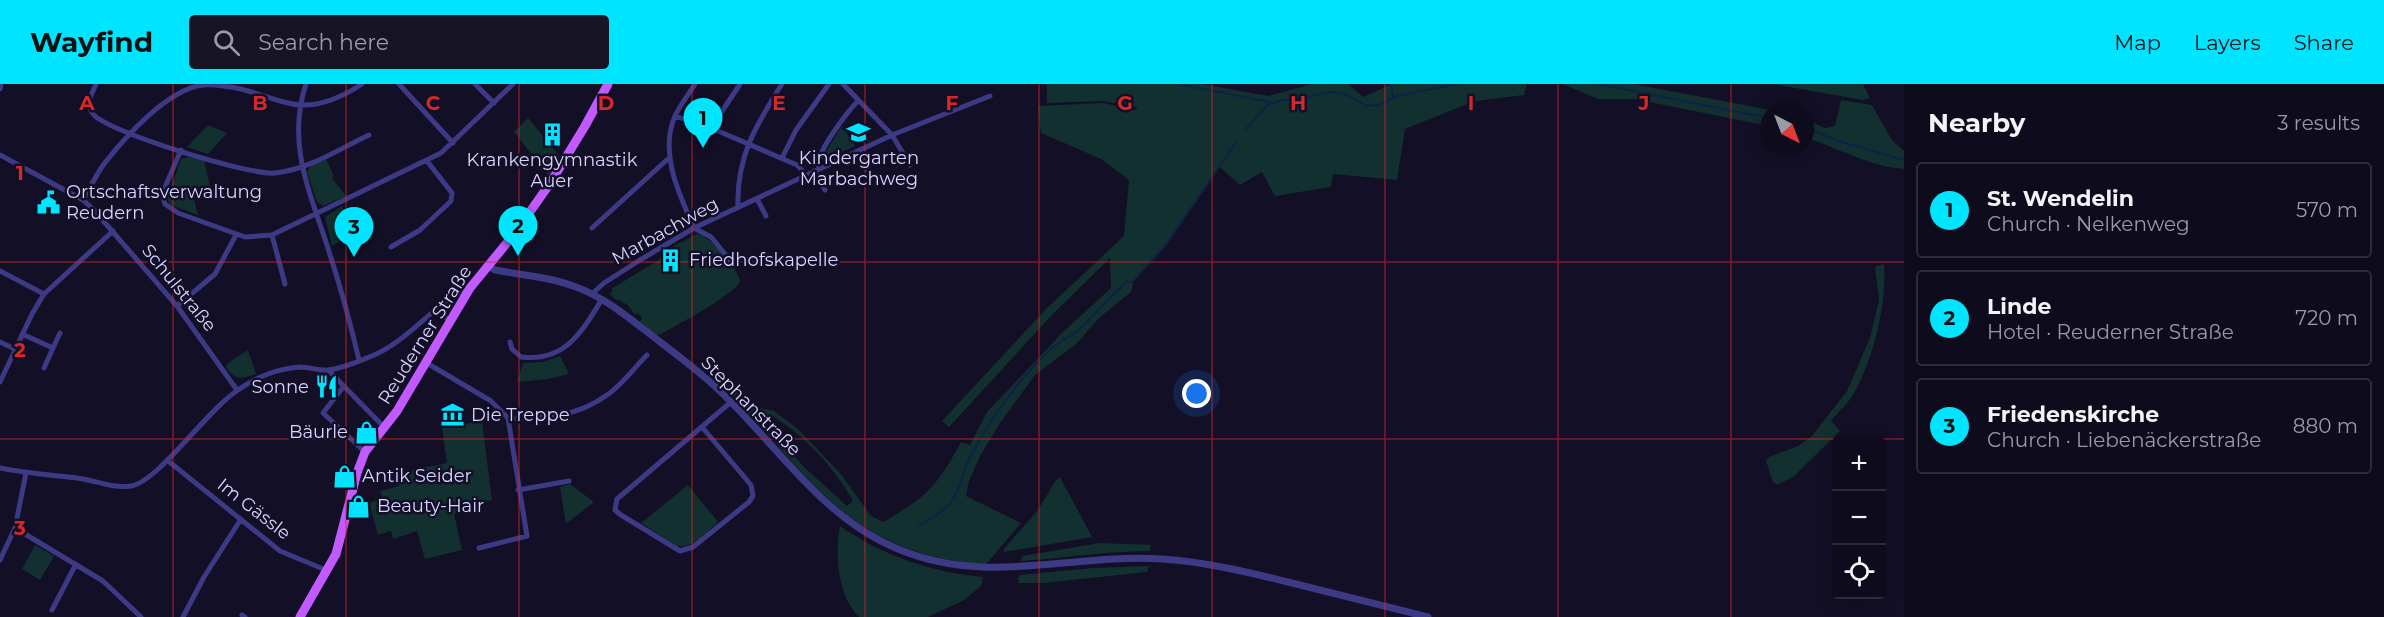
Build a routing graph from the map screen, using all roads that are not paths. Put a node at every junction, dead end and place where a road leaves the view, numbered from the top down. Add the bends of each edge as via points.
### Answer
1 (1, 84) edge
2 (96, 84) edge
3 (306, 84) edge
4 (362, 84) edge
5 (399, 84) edge
6 (475, 84) edge
7 (513, 84) edge
8 (608, 84) edge
9 (695, 84) edge
10 (740, 84) edge
11 (782, 84) edge
12 (830, 84) edge
13 (843, 84) edge
14 (218, 85) edge
15 (191, 86) edge
16 (0, 89) edge
17 (990, 96) dead end
18 (858, 101) junction
19 (494, 103) junction
20 (300, 104) junction
21 (675, 116) junction
22 (711, 128) junction
23 (131, 135) junction
24 (369, 135) dead end
25 (892, 135) junction
26 (453, 142) junction
27 (748, 143) junction
28 (181, 150) junction
29 (857, 151) junction
30 (0, 155) edge
31 (670, 157) junction
32 (782, 158) junction
33 (427, 161) junction
34 (910, 165) dead end
35 (302, 167) junction
36 (866, 169) dead end
37 (817, 170) junction
38 (804, 176) junction
39 (825, 190) dead end
40 (757, 199) junction
41 (83, 200) junction
42 (738, 208) junction
43 (317, 213) junction
44 (766, 216) dead end
45 (592, 228) dead end
46 (694, 228) junction
47 (114, 231) junction
48 (236, 235) junction
49 (272, 235) junction
50 (391, 247) dead end
51 (730, 260) dead end
52 (488, 266) junction
53 (0, 272) edge
54 (285, 284) dead end
55 (470, 288) junction
56 (45, 294) junction
57 (592, 294) junction
58 (602, 299) junction
59 (177, 306) junction
60 (435, 311) junction
61 (450, 320) junction
62 (60, 333) dead end
63 (22, 334) junction
64 (0, 342) edge
65 (510, 342) dead end
66 (53, 348) junction
67 (15, 349) junction
68 (647, 355) dead end
69 (359, 360) junction
70 (425, 362) junction
71 (44, 368) dead end
72 (328, 370) junction
73 (0, 382) edge
74 (344, 386) junction
75 (237, 390) junction
76 (731, 402) junction
77 (507, 418) junction
78 (702, 427) junction
79 (385, 428) junction
80 (365, 452) junction
81 (167, 460) junction
82 (0, 468) edge
83 (26, 473) junction
84 (569, 481) dead end
85 (518, 490) junction
86 (241, 519) junction
87 (15, 528) junction
88 (479, 548) dead end
89 (0, 560) edge
90 (76, 564) junction
91 (328, 571) junction
92 (51, 610) dead end
93 (141, 617) edge
94 (183, 617) edge
95 (300, 617) edge
96 (1428, 617) edge

1 - 16 street
2 - 23 street via 89,100 93,115
3 - 20 street
4 - 20 street via 327,102
5 - 26 street
6 - 19 street
7 - 19 street
8 - 52 main road, Reuderner Straße via 551,182
9 - 21 street
10 - 22 street
11 - 27 street
12 - 32 street via 796,130
13 - 18 street
14 - 15 street
14 - 20 street
15 - 23 street via 164,104
17 - 25 street, Marbachweg
18 - 25 street
18 - 37 street via 829,140
19 - 26 street
20 - 35 street via 297,130
21 - 22 street
21 - 31 street
22 - 27 street
23 - 28 street
23 - 41 street via 104,165
24 - 35 street
25 - 29 street, Marbachweg
25 - 34 street
26 - 33 street
27 - 32 street
27 - 42 street via 738,182
28 - 35 street via 260,173
28 - 48 street via 162,194 165,204 178,213
29 - 36 street
29 - 37 street, Marbachweg
30 - 41 street, Schulstraße
31 - 45 street
31 - 46 street
32 - 38 street via 800,167
33 - 43 street
33 - 50 street via 452,193 451,201 420,230
35 - 43 street
37 - 38 street, Marbachweg
37 - 39 street
38 - 40 street, Marbachweg
40 - 42 street, Marbachweg
40 - 44 street
41 - 47 street, Schulstraße
42 - 46 street, Marbachweg
43 - 49 street
43 - 69 street
46 - 51 street via 711,237
46 - 57 street, Marbachweg
47 - 56 street
47 - 59 street, Schulstraße
48 - 49 street
48 - 59 street via 215,274
49 - 54 street
52 - 55 main road, Reuderner Straße
52 - 57 street, Stephanstraße via 555,280
53 - 56 street
55 - 60 street
55 - 61 main road, Reuderner Straße
56 - 63 street
57 - 58 street, Stephanstraße
58 - 65 street via 577,338 560,351 521,357 512,350
58 - 76 street, Stephanstraße via 675,353
59 - 75 street, Schulstraße
60 - 61 street
60 - 69 street via 396,344
61 - 70 main road, Reuderner Straße
62 - 66 street
63 - 66 street
63 - 67 street
64 - 67 street
66 - 71 street
67 - 73 street
68 - 77 street via 607,395 588,406 560,416
69 - 72 street
70 - 77 street via 491,401
70 - 79 main road, Reuderner Straße
72 - 74 street
72 - 75 street via 301,367 277,371
74 - 79 street
74 - 80 street via 323,413
75 - 81 street
76 - 78 street
76 - 96 street, Stephanstraße via 817,495 851,524 911,554 944,563 1005,568 1105,559 1180,560 1251,573
77 - 85 street
78 - 78 street via 751,485 753,496 693,547 680,551 615,510 617,499
79 - 80 main road, Reuderner Straße
80 - 91 main road, Reuderner Straße
81 - 83 street via 144,482 131,486
81 - 86 street, Im Gässle
82 - 83 street
83 - 87 street
84 - 85 street
85 - 88 street via 527,536
86 - 91 street, Im Gässle via 280,551
86 - 94 street
87 - 89 street
87 - 90 street
90 - 92 street
90 - 93 street via 103,581
91 - 95 main road, Reuderner Straße

